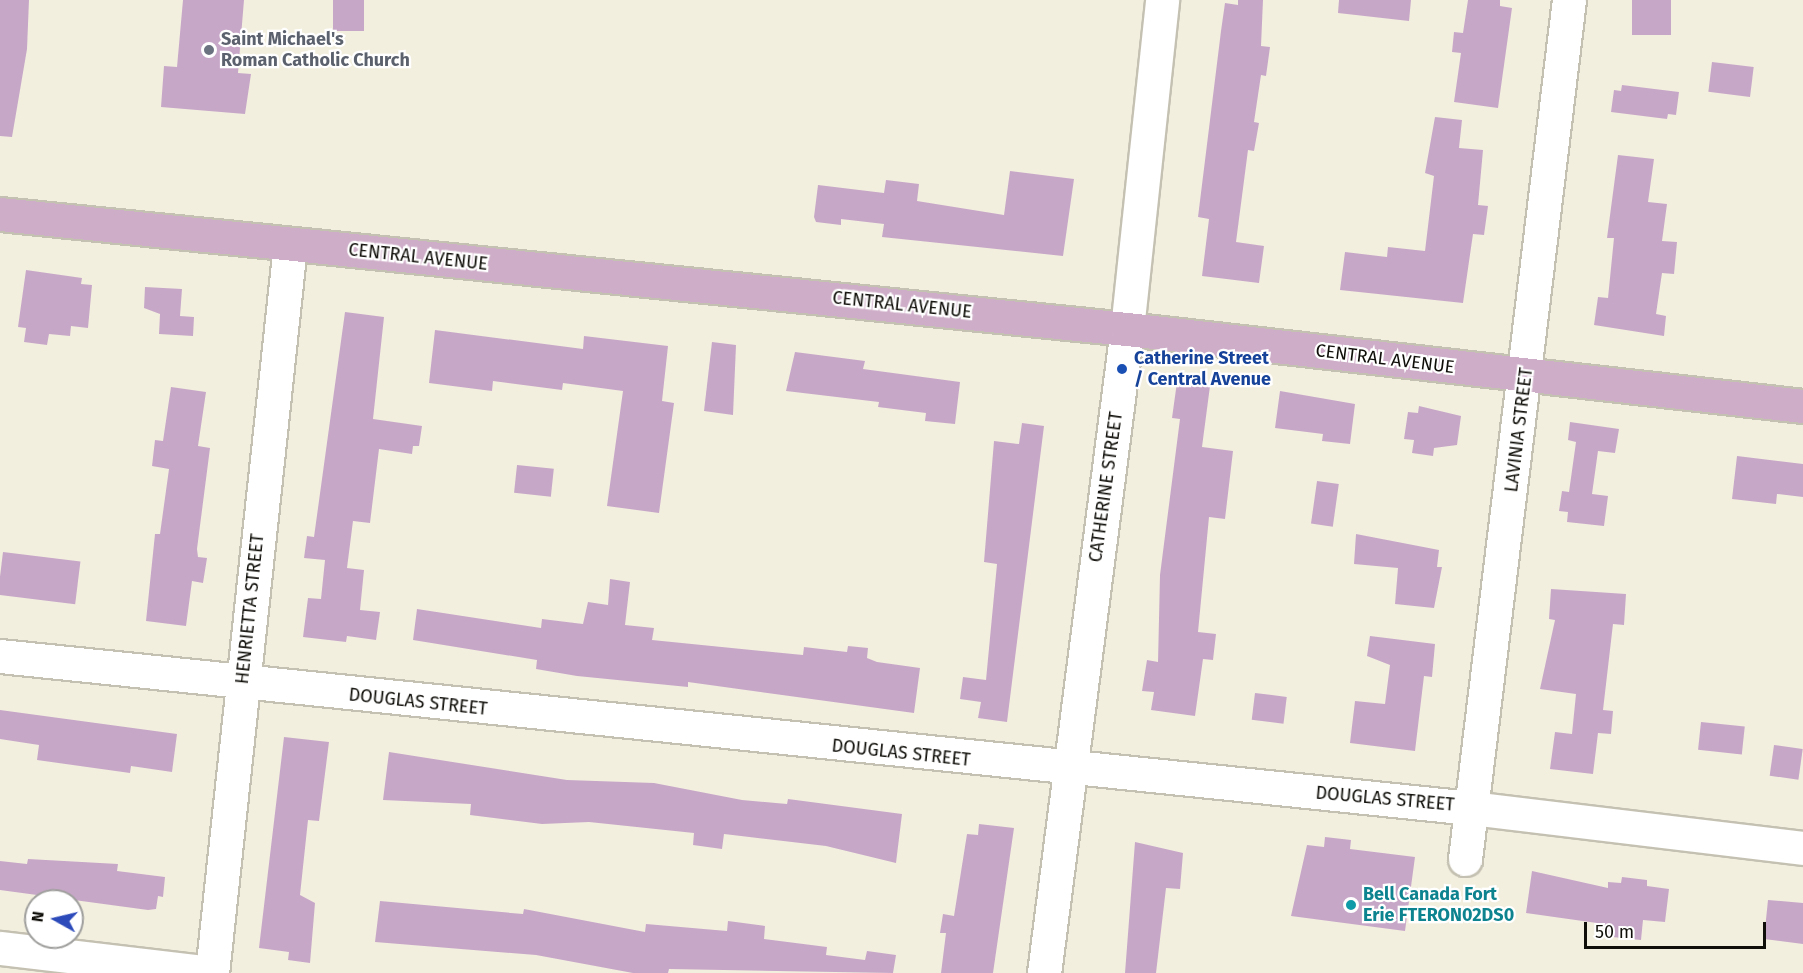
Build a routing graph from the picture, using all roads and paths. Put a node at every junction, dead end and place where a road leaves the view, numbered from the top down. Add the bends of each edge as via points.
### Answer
1 (1162, 0) edge
2 (1569, 0) edge
3 (0, 214) edge
4 (290, 245) junction
5 (1127, 329) junction
6 (1526, 375) junction
7 (1803, 406) edge
8 (0, 656) edge
9 (242, 684) junction
10 (1068, 770) junction
11 (1472, 808) junction
12 (1803, 848) edge
13 (1465, 859) dead end
14 (0, 948) edge
15 (212, 973) edge
16 (1044, 973) edge

1 - 5 street, CATHERINE STREET
2 - 6 street, LAVINIA STREET
3 - 4 main road, CENTRAL AVENUE
4 - 5 main road, CENTRAL AVENUE
4 - 9 street, HENRIETTA STREET
5 - 6 main road, CENTRAL AVENUE
5 - 10 street, CATHERINE STREET
6 - 7 main road, CENTRAL AVENUE
6 - 11 street, LAVINIA STREET
8 - 9 street, DOUGLAS STREET
9 - 10 street, DOUGLAS STREET
9 - 15 street, HENRIETTA STREET
10 - 11 street, DOUGLAS STREET
10 - 16 street, CATHERINE STREET
11 - 12 street, DOUGLAS STREET
11 - 13 street, LAVINIA STREET
14 - 15 street

